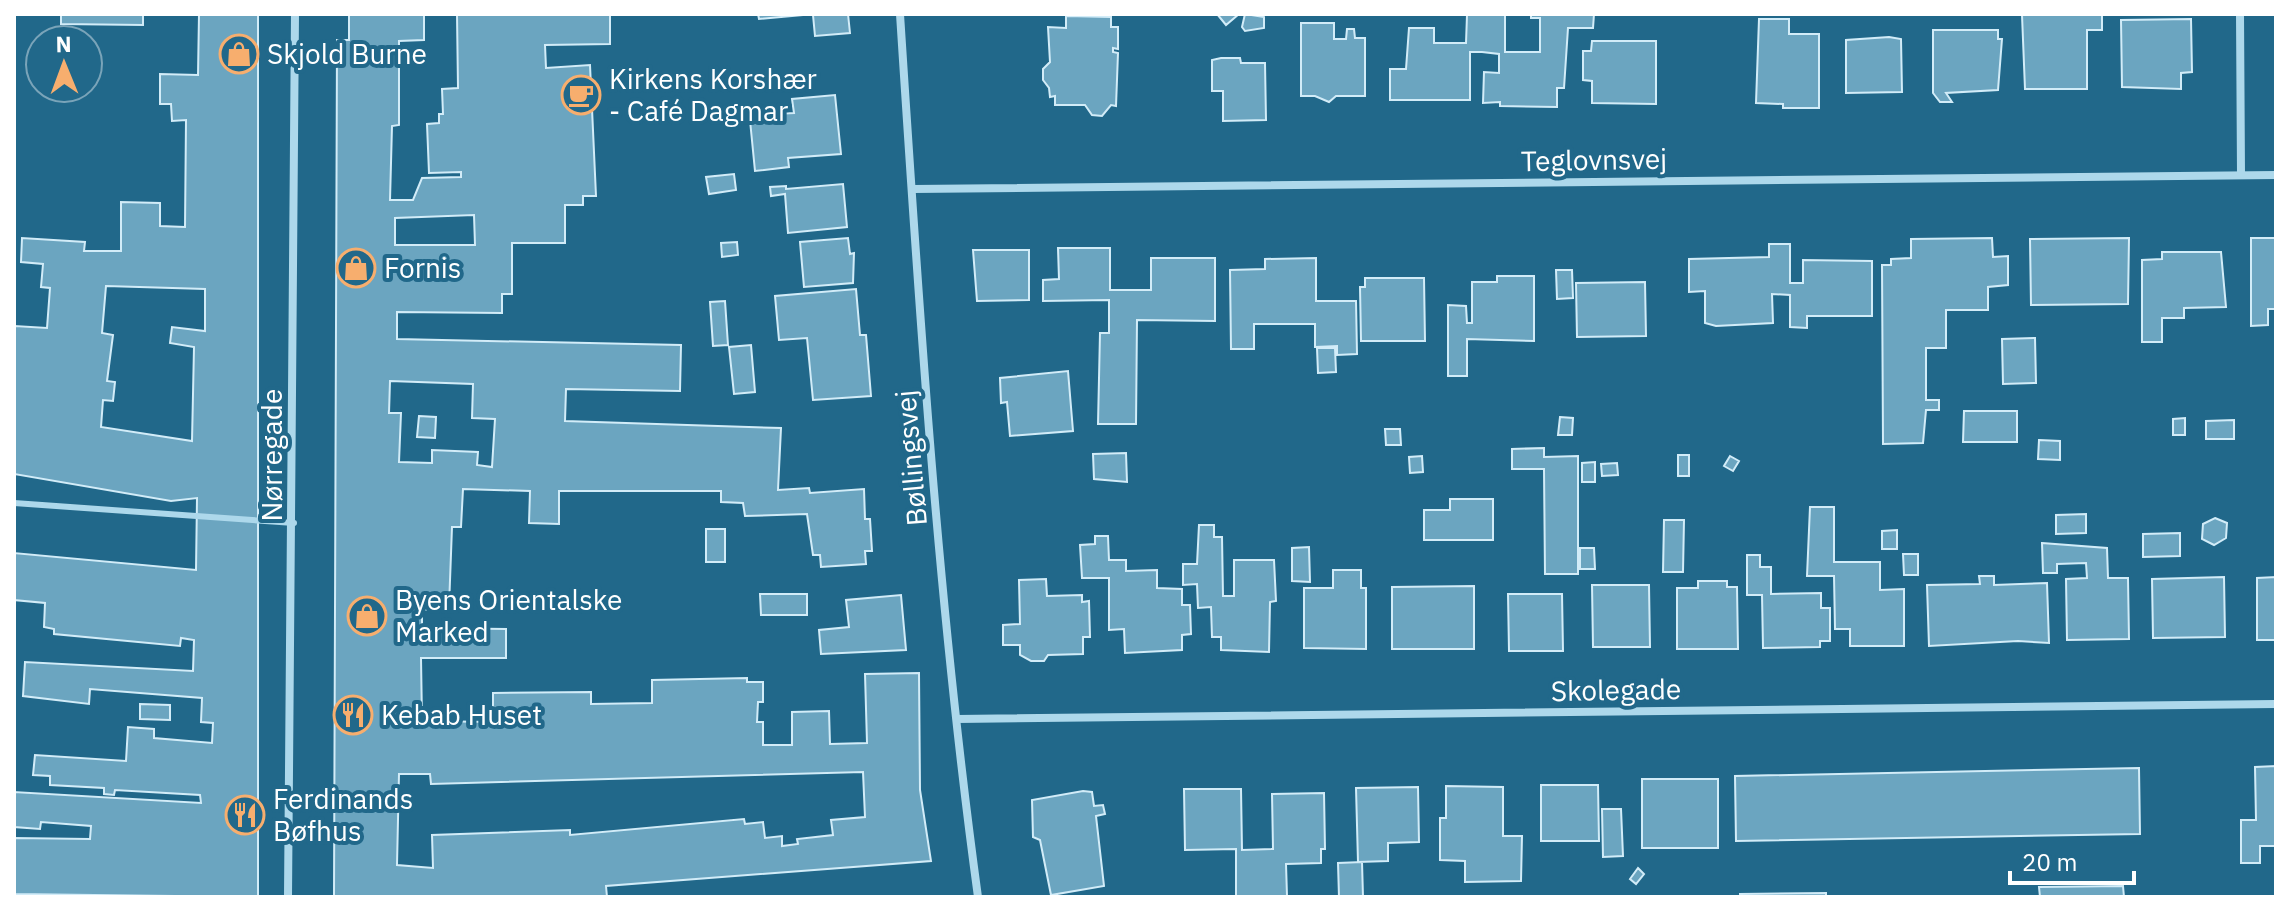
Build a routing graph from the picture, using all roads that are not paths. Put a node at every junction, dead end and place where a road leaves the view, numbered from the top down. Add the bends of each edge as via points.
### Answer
1 (295, 14) edge
2 (900, 14) edge
3 (2240, 14) edge
4 (2241, 175) junction
5 (2276, 175) edge
6 (913, 189) junction
7 (14, 503) edge
8 (294, 523) junction
9 (2276, 704) edge
10 (957, 719) junction
11 (288, 897) edge
12 (978, 897) edge

1 - 8 street, Nørregade
2 - 6 street, Bøllingsvej
3 - 4 street
4 - 5 street, Teglovnsvej
4 - 6 street, Teglovnsvej
6 - 10 street, Bøllingsvej
7 - 8 lane
8 - 11 street, Nørregade
9 - 10 street, Skolegade
10 - 12 street, Bøllingsvej

